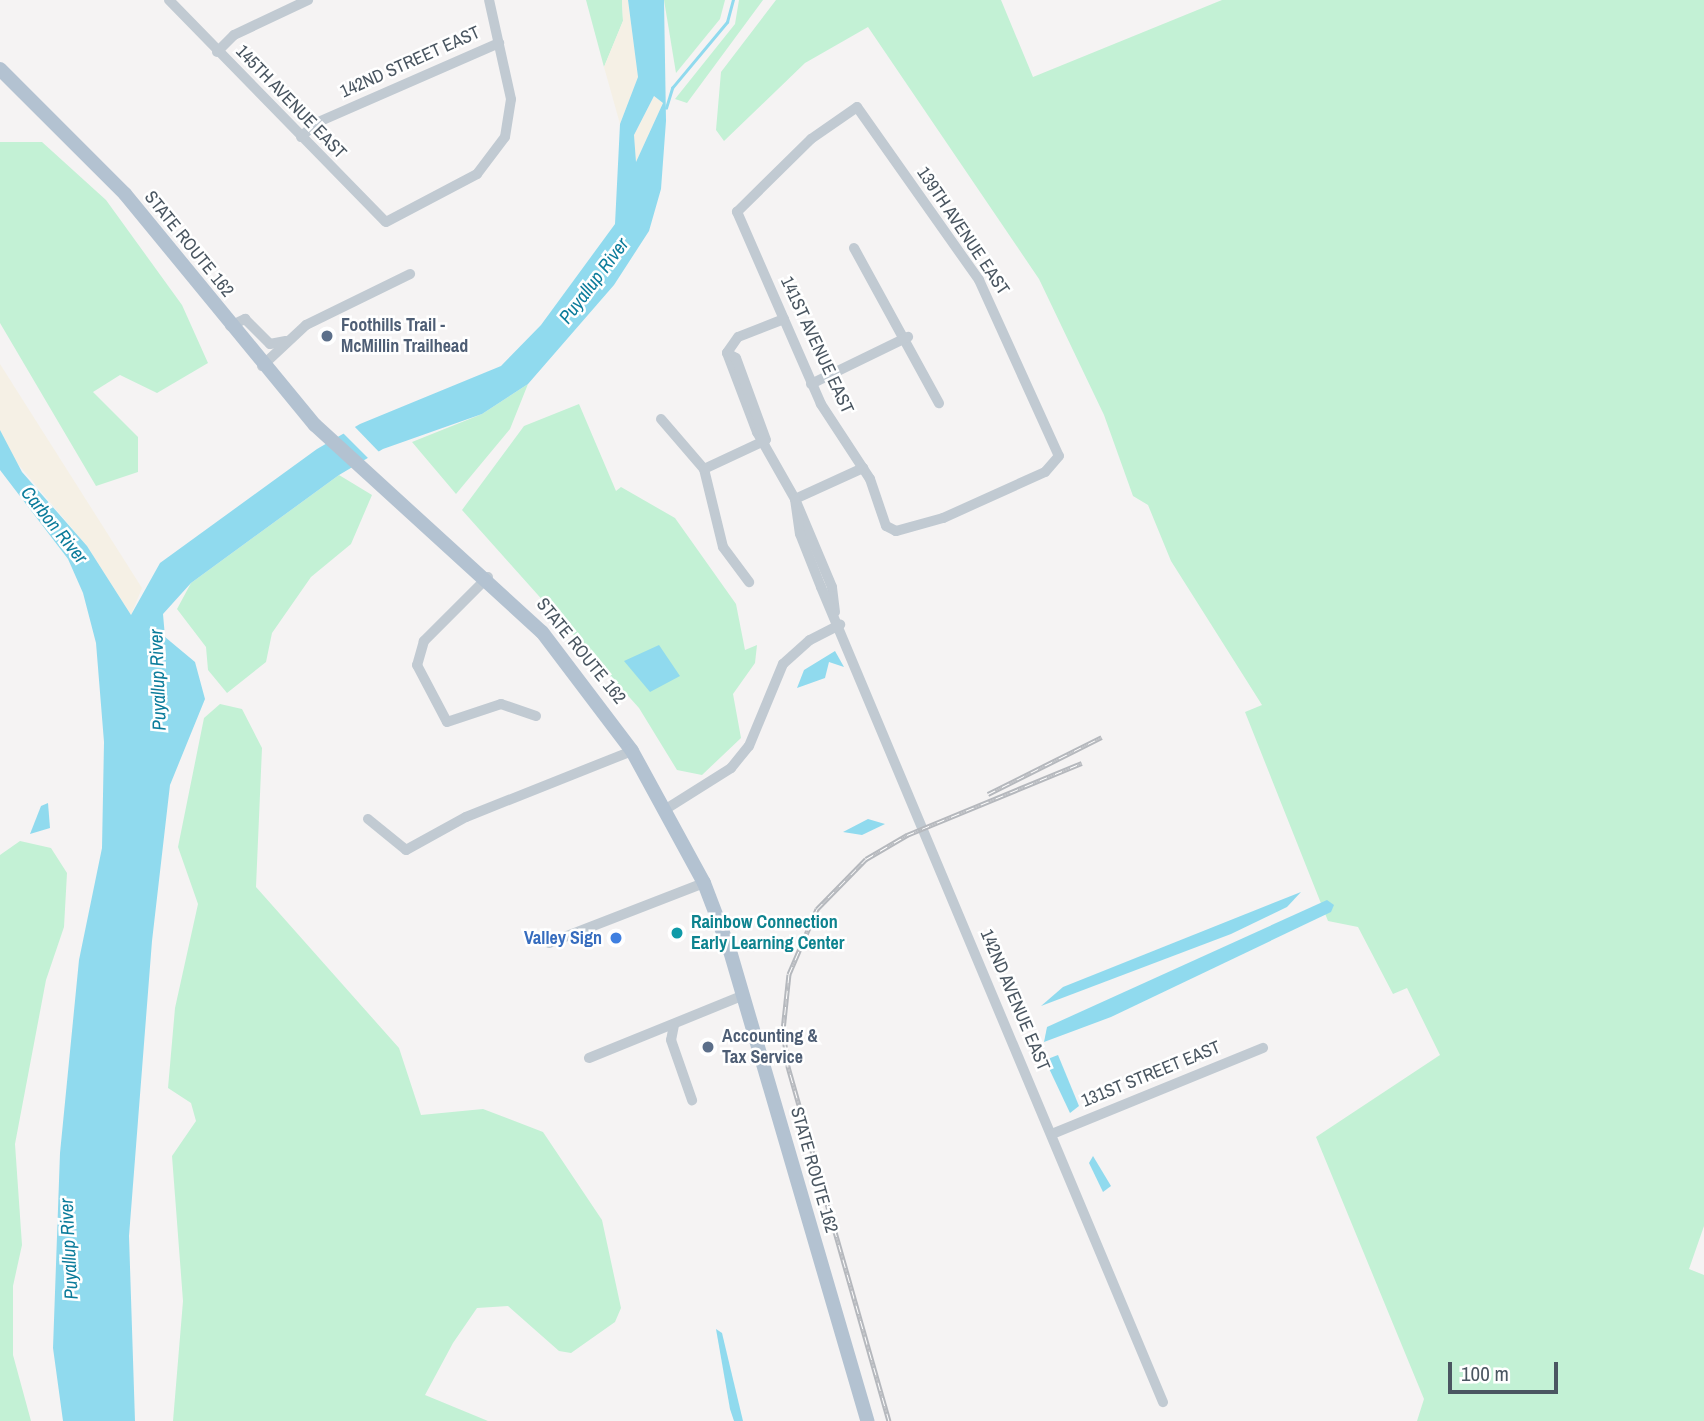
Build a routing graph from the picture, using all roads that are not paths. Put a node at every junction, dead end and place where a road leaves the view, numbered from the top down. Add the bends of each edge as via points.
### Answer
1 (169, 0) edge
2 (308, 0) edge
3 (489, 0) edge
4 (499, 43) junction
5 (217, 51) junction
6 (0, 69) edge
7 (301, 137) junction
8 (738, 209) joint
9 (854, 248) dead end
10 (411, 274) dead end
11 (784, 319) junction
12 (230, 326) junction
13 (908, 337) junction
14 (288, 340) junction
15 (262, 366) junction
16 (811, 384) junction
17 (939, 403) dead end
18 (661, 419) dead end
19 (766, 440) junction
20 (863, 468) junction
21 (705, 469) junction
22 (795, 499) junction
23 (889, 529) joint
24 (488, 577) junction
25 (749, 582) dead end
26 (840, 625) junction
27 (536, 716) dead end
28 (632, 751) junction
29 (666, 808) junction
30 (368, 819) dead end
31 (704, 883) junction
32 (549, 943) dead end
33 (744, 995) junction
34 (672, 1026) junction
35 (1264, 1048) dead end
36 (590, 1058) dead end
37 (692, 1100) dead end
38 (1052, 1134) junction
39 (1163, 1402) dead end
40 (867, 1421) edge

1 - 5 street, 145TH AVENUE EAST
2 - 5 street via 234,35
3 - 4 street
4 - 7 street, 142ND STREET EAST via 316,123
4 - 7 street, 145TH AVENUE EAST via 511,99 500,145 477,174 390,222
5 - 7 street, 145TH AVENUE EAST
6 - 12 main road, STATE ROUTE 162 via 125,194
8 - 11 street, 141ST AVENUE EAST
8 - 23 street, 139TH AVENUE EAST via 830,122 857,107 979,280 1059,460 943,518
9 - 13 street
10 - 14 street
11 - 16 street, 141ST AVENUE EAST
11 - 19 street, 142ND AVENUE EAST via 729,348
12 - 14 street via 245,319 270,344
12 - 15 main road, STATE ROUTE 162
13 - 16 street
13 - 17 street
14 - 15 street
15 - 24 main road, STATE ROUTE 162 via 316,425
16 - 20 street, 141ST AVENUE EAST
18 - 21 street
19 - 21 street
19 - 22 street, 142ND AVENUE EAST
20 - 22 street
20 - 23 street, 141ST AVENUE EAST
21 - 25 street via 723,547
22 - 26 street, 142ND AVENUE EAST via 832,587
24 - 27 street via 424,641 417,664 447,722 501,704
24 - 28 main road, STATE ROUTE 162 via 564,657
26 - 29 street via 810,640 783,664 749,746 731,768
26 - 38 street, 142ND AVENUE EAST
28 - 29 main road, STATE ROUTE 162
28 - 30 street via 466,817 406,850
29 - 31 main road, STATE ROUTE 162
31 - 32 street
31 - 33 main road, STATE ROUTE 162
33 - 34 street
33 - 40 main road, STATE ROUTE 162
34 - 36 street
34 - 37 street
35 - 38 street, 131ST STREET EAST
38 - 39 street, 142ND AVENUE EAST

